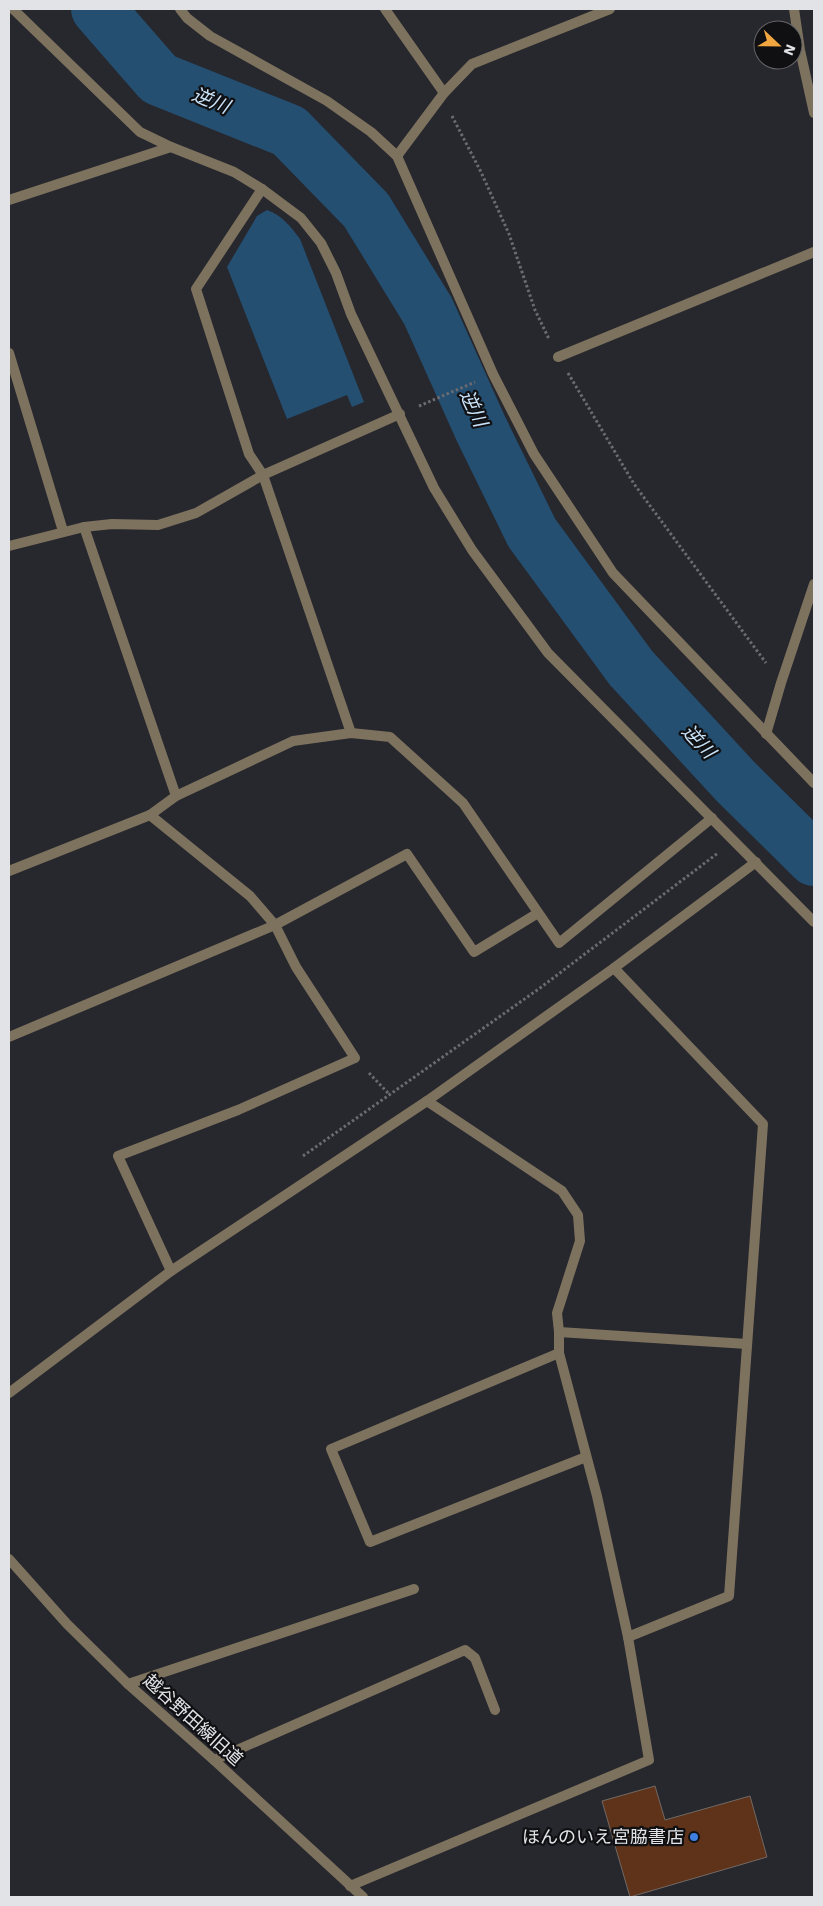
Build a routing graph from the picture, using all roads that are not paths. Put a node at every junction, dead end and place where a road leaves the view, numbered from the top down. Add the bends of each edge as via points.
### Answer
1 (13, 9) edge
2 (180, 9) edge
3 (385, 9) edge
4 (610, 9) edge
5 (794, 9) edge
6 (444, 93) junction
7 (814, 113) edge
8 (171, 147) junction
9 (397, 156) junction
10 (262, 189) junction
11 (9, 200) edge
12 (814, 252) edge
13 (9, 353) edge
14 (558, 357) road end
15 (400, 414) junction
16 (263, 476) junction
17 (84, 527) junction
18 (63, 531) junction
19 (9, 546) edge
20 (814, 584) edge
21 (351, 732) junction
22 (766, 734) junction
23 (814, 783) edge
24 (176, 796) junction
25 (150, 815) junction
26 (712, 818) junction
27 (756, 862) junction
28 (10, 868) edge
29 (538, 913) junction
30 (814, 922) edge
31 (275, 926) junction
32 (614, 968) junction
33 (9, 1037) edge
34 (427, 1101) junction
35 (171, 1271) junction
36 (560, 1332) junction
37 (747, 1344) junction
38 (559, 1353) junction
39 (9, 1393) edge
40 (586, 1457) junction
41 (9, 1559) edge
42 (414, 1589) dead end
43 (628, 1637) junction
44 (128, 1684) junction
45 (495, 1710) dead end
46 (214, 1760) junction
47 (350, 1886) junction
48 (363, 1897) edge

1 - 8 street via 140,132
2 - 9 street via 210,36 327,101 371,132
3 - 6 street
4 - 6 street via 472,64
5 - 7 street
6 - 9 street
8 - 10 street via 234,172
8 - 11 street
9 - 22 street via 493,374 534,454 613,573
10 - 15 street via 302,218 321,243 351,314
10 - 16 street via 196,289 249,454
12 - 14 street
13 - 18 street
15 - 16 street
15 - 26 street via 434,488 472,550 548,653
16 - 17 street via 196,513 158,525
16 - 21 street
17 - 18 street
17 - 24 street
18 - 19 street
20 - 22 street
21 - 24 street via 293,741
21 - 29 street via 390,737 463,804
22 - 23 street
24 - 25 street
25 - 28 street
25 - 31 street via 250,896
26 - 27 street
26 - 29 street via 559,943
27 - 30 street
27 - 32 street
29 - 31 street via 474,952 407,854
31 - 33 street
31 - 35 street via 296,967 355,1058 238,1110 118,1156
32 - 34 street
32 - 37 street via 763,1124
34 - 35 street
34 - 36 street via 562,1191 578,1216 580,1240 557,1313
35 - 39 street
36 - 37 street
36 - 38 street
37 - 43 street via 729,1596
38 - 40 street
38 - 40 street via 331,1449 370,1542
40 - 43 street
41 - 44 street, 越谷野田線旧道 via 67,1624
42 - 44 street
43 - 47 street via 649,1760
44 - 46 street, 越谷野田線旧道
45 - 46 street via 475,1658 465,1650
46 - 47 street, 越谷野田線旧道
47 - 48 street, 越谷野田線旧道

